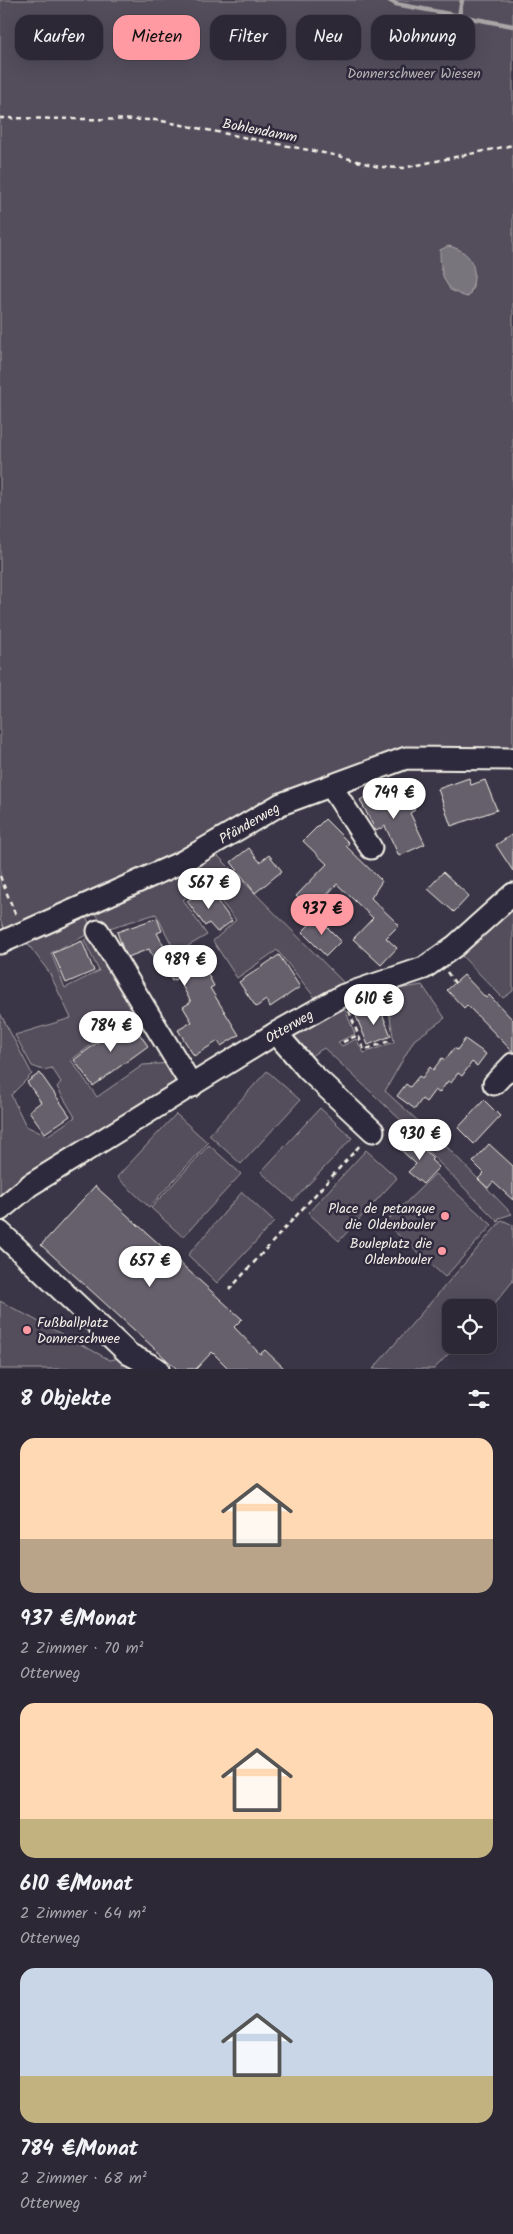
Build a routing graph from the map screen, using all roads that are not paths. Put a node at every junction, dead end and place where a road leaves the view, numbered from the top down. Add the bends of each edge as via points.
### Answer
1 (513, 759) edge
2 (331, 786) junction
3 (371, 848) dead end
4 (513, 894) edge
5 (98, 931) dead end
6 (0, 943) edge
7 (276, 1033) junction
8 (513, 1064) edge
9 (494, 1084) dead end
10 (192, 1086) junction
11 (373, 1131) road end
12 (0, 1210) edge
13 (0, 1232) edge
14 (158, 1369) edge

1 - 2 street, Pfänderweg via 406,758
2 - 3 street
2 - 6 street, Pfänderweg via 282,804 182,862
4 - 7 street, Otterweg via 455,946 424,968 343,996
5 - 10 street
7 - 10 street, Otterweg
7 - 11 street via 308,1070
8 - 9 street
10 - 12 street, Otterweg via 30,1185
13 - 14 street via 129,1354

